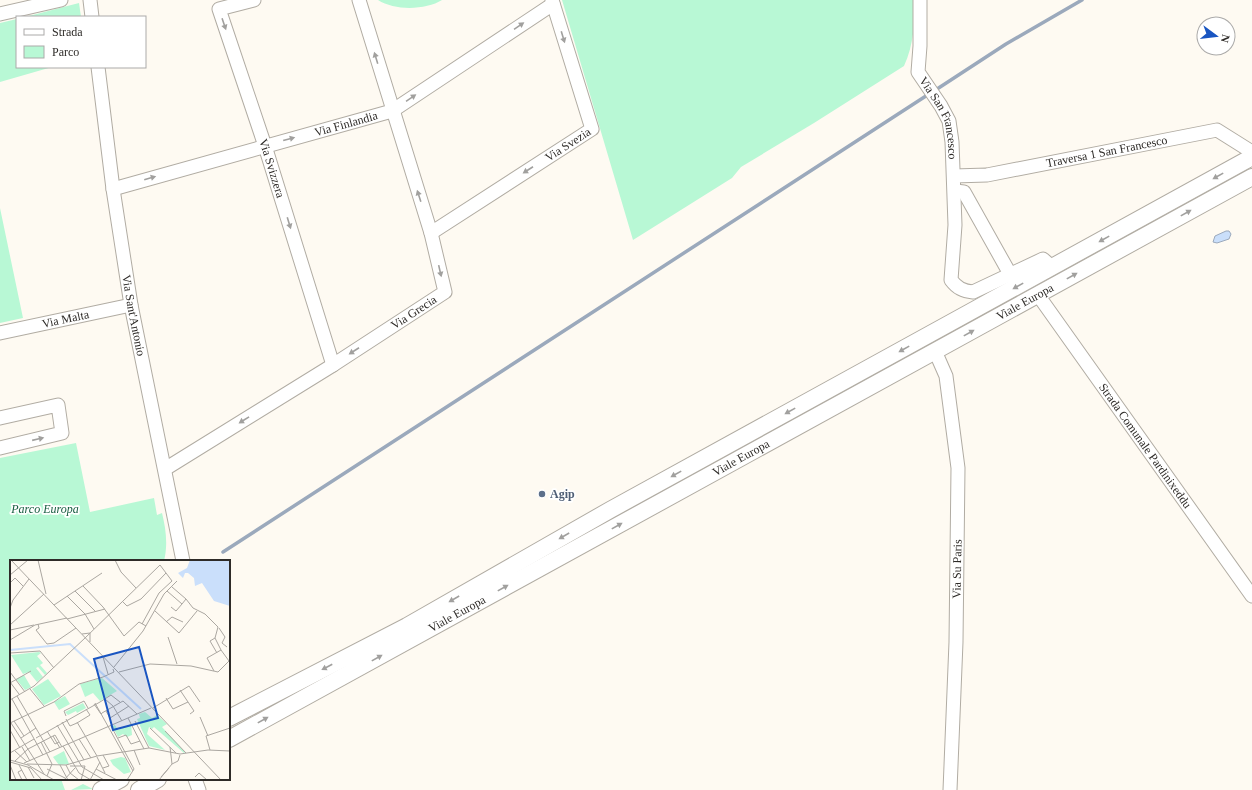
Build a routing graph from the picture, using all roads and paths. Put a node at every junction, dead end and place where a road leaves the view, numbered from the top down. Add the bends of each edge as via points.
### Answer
1 (61, 0) edge
2 (90, 0) edge
3 (254, 0) edge
4 (359, 0) edge
5 (920, 0) edge
6 (552, 2) edge
7 (0, 14) edge
8 (92, 16) edge
9 (98, 68) edge
10 (392, 111) junction
11 (265, 146) junction
12 (1252, 152) edge
13 (1252, 157) edge
14 (954, 176) junction
15 (1252, 177) edge
16 (113, 189) junction
17 (955, 191) junction
18 (431, 233) junction
19 (1052, 267) junction
20 (1010, 274) junction
21 (1038, 295) junction
22 (131, 305) junction
23 (0, 333) edge
24 (935, 351) junction
25 (333, 365) junction
26 (0, 418) edge
27 (0, 448) edge
28 (165, 469) junction
29 (183, 560) edge
30 (1252, 596) edge
31 (230, 717) edge
32 (230, 738) edge
33 (119, 780) edge
34 (156, 780) edge
35 (196, 780) edge
36 (101, 790) edge
37 (139, 790) edge
38 (199, 790) edge
39 (950, 790) edge

1 - 7 street
2 - 8 street
3 -> 11 street, Via Svizzera via 218,9
10 -> 4 street, Via Grecia
5 - 14 street, Via San Francesco via 918,72 949,121
10 -> 6 street, Via Finlandia
6 -> 18 street, Via Svezia via 592,129
9 - 16 street, Via Sant'Antonio
11 -> 10 street, Via Finlandia
18 -> 10 street, Via Grecia
16 -> 11 street, Via Finlandia
11 -> 25 street, Via Svizzera
12 - 14 street, Traversa 1 San Francesco via 1217,130 987,175
13 -> 19 main road, Viale Europa
14 - 17 street, Via San Francesco
21 -> 15 main road, Viale Europa
16 - 22 street, Via Sant'Antonio
17 - 20 street via 964,192
17 - 20 street, Via San Francesco via 951,280 965,291 973,292
18 -> 25 street, Via Grecia via 445,292
19 - 20 street, Via San Francesco via 1043,259
19 -> 31 main road, Viale Europa via 610,510 406,626
24 -> 21 main road, Viale Europa
21 - 30 street, Strada Comunale Pardinixeddu
22 - 23 street, Via Malta
22 - 28 street, Via Sant'Antonio
32 -> 24 main road, Viale Europa
24 - 39 street, Via Su Paris via 946,376 958,468 956,642
25 -> 28 street, Via Grecia
27 -> 26 street via 62,433 58,405
28 - 29 street, Via Sant'Antonio
33 - 36 main road
34 - 37 main road
35 - 38 street

